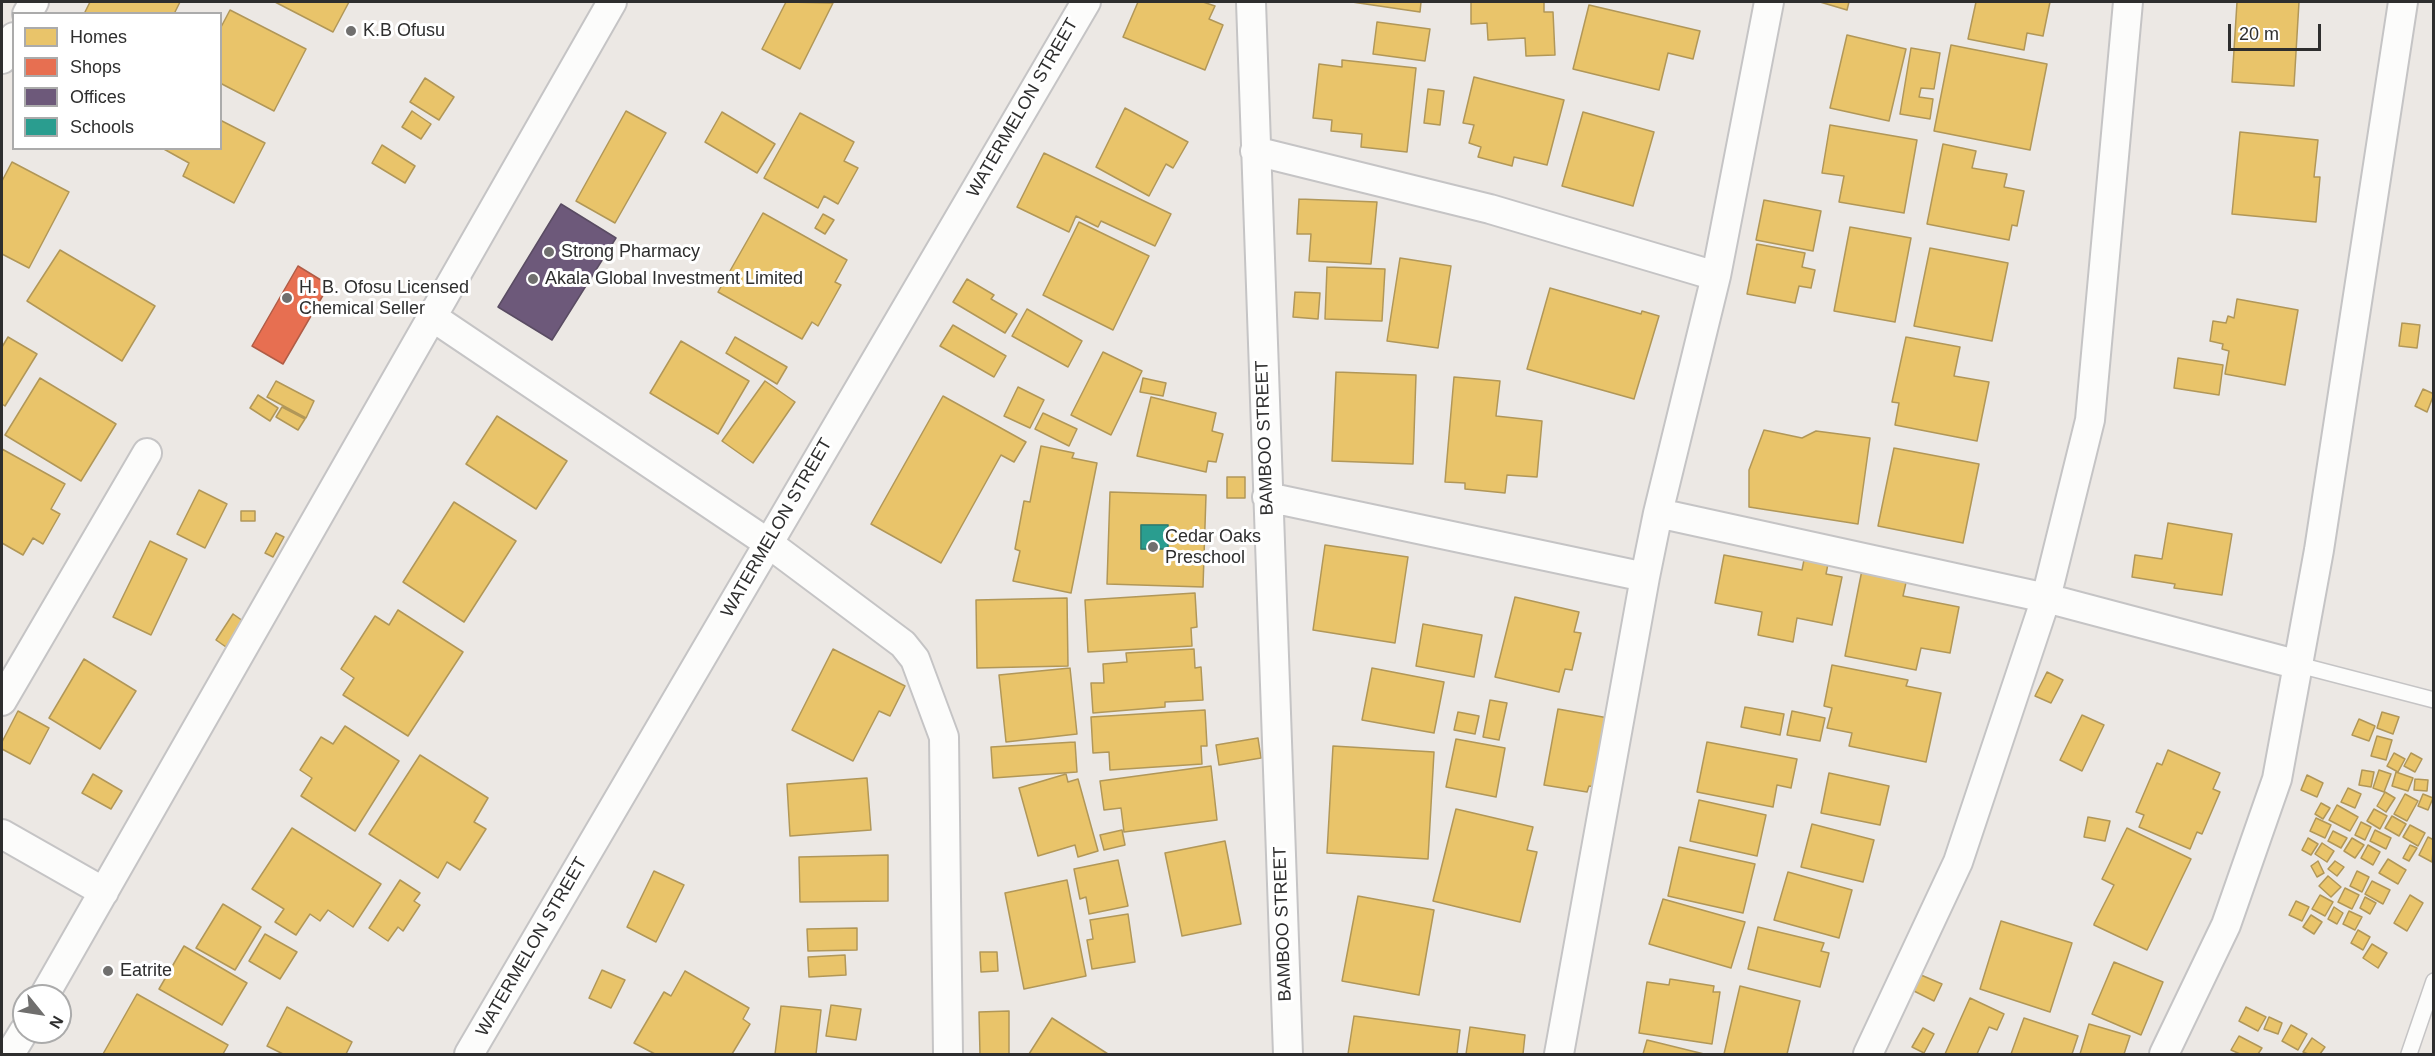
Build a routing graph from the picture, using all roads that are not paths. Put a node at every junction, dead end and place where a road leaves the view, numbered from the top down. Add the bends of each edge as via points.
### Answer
1 (612, 2) edge
2 (1086, 2) edge
3 (1251, 2) edge
4 (1769, 2) edge
5 (2128, 2) edge
6 (2403, 2) edge
7 (12, 41) edge
8 (2, 59) edge
9 (1255, 151) junction
10 (1716, 276) junction
11 (431, 316) junction
12 (147, 453) dead end
13 (1267, 497) junction
14 (1658, 513) junction
15 (768, 543) junction
16 (1645, 578) junction
17 (2046, 598) junction
18 (2299, 665) junction
19 (2433, 700) edge
20 (2, 701) edge
21 (2, 834) edge
22 (104, 892) junction
23 (2433, 981) edge
24 (51, 984) edge
25 (469, 1054) edge
26 (948, 1054) edge
27 (1288, 1054) edge
28 (1559, 1054) edge
29 (1868, 1054) edge
30 (2164, 1054) edge
31 (2409, 1054) edge

1 - 11 street
2 - 15 street, WATERMELON STREET
3 - 9 street, BAMBOO STREET
4 - 10 street
5 - 17 street via 2090,420
6 - 18 street
7 - 8 street
9 - 10 street via 1490,209
9 - 13 street, BAMBOO STREET
10 - 14 street
11 - 15 street
11 - 22 street
12 - 20 street
13 - 16 street
13 - 27 street, BAMBOO STREET
14 - 16 street
14 - 17 street
15 - 25 street, WATERMELON STREET
15 - 26 street via 903,644 915,659 944,737
16 - 28 street
17 - 18 street
17 - 29 street via 1958,862
18 - 19 lane
18 - 30 street via 2277,779 2226,925
21 - 22 street
22 - 24 street
23 - 31 lane

